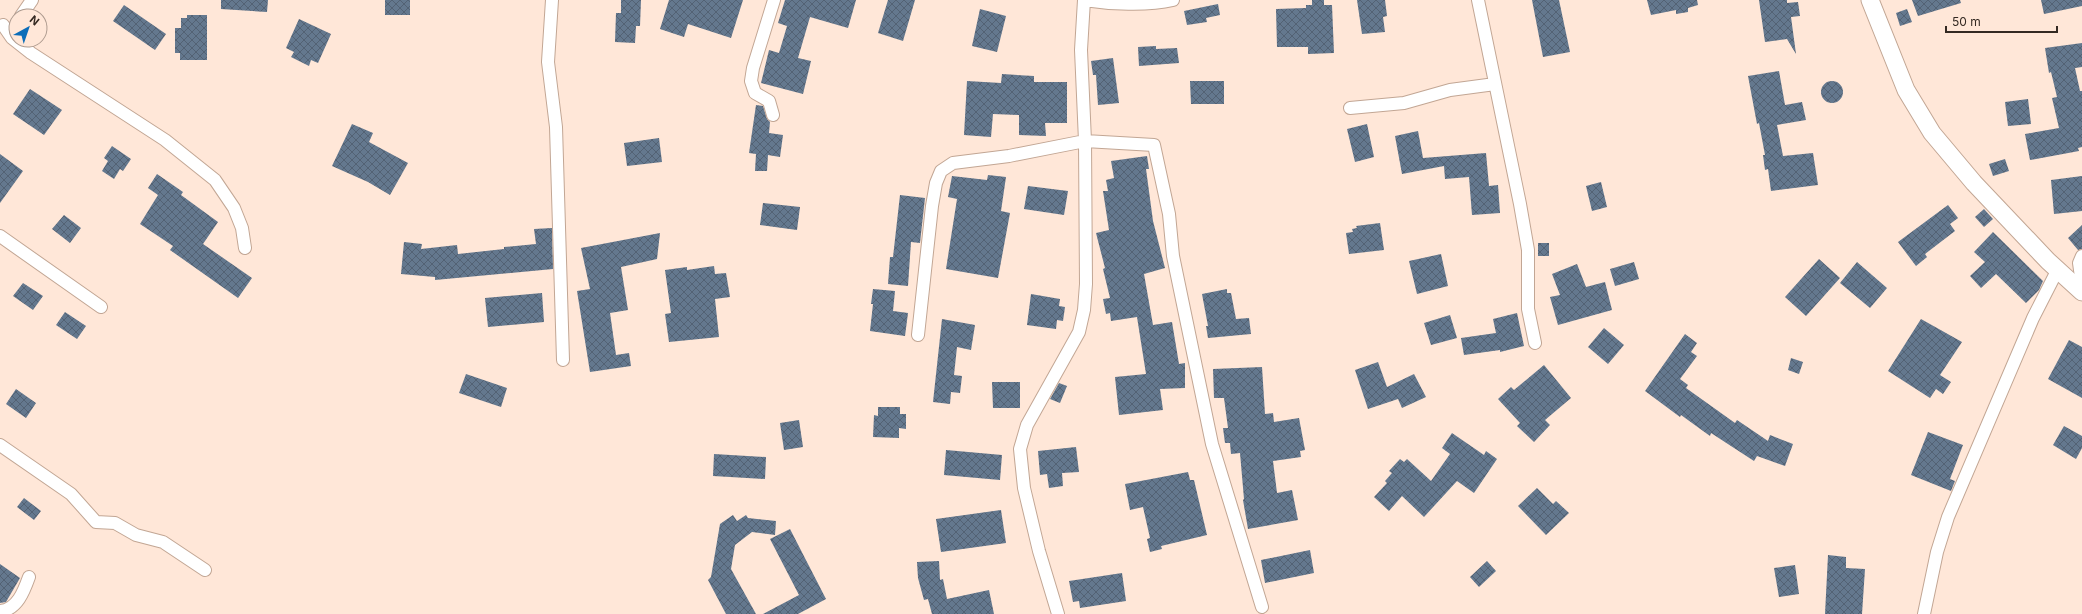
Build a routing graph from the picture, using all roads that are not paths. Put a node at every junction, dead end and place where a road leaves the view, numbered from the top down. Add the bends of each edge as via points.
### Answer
1 (552, 0) edge
2 (774, 0) edge
3 (1084, 0) edge
4 (1173, 0) edge
5 (1478, 0) edge
6 (1870, 0) edge
7 (1100, 1) edge
8 (1, 25) edge
9 (1495, 84) junction
10 (1350, 108) dead end
11 (773, 115) dead end
12 (1085, 141) junction
13 (0, 236) edge
14 (245, 248) dead end
15 (2082, 256) edge
16 (2058, 269) junction
17 (2082, 284) edge
18 (2082, 292) edge
19 (101, 307) dead end
20 (918, 334) dead end
21 (1535, 344) dead end
22 (563, 360) dead end
23 (0, 445) edge
24 (205, 570) dead end
25 (29, 577) dead end
26 (1262, 607) dead end
27 (0, 611) edge
28 (1058, 614) edge
29 (1924, 614) edge

1 - 22 street via 548,62 556,127
2 - 11 street via 751,81 755,93 769,101
3 - 7 street
3 - 12 street via 1081,50
4 - 7 street
5 - 9 street
6 - 16 street via 1906,90 1932,133 1974,183
8 - 14 street via 31,53 165,140 215,180 234,208 242,228
9 - 10 street via 1450,90 1404,103
9 - 21 street via 1528,250 1528,309
12 - 20 street via 1009,156 953,162 941,171 932,206
12 - 26 street via 1154,144 1169,214 1173,256 1212,444
12 - 28 street via 1084,310 1079,332 1026,425 1020,449 1027,502
13 - 19 street
15 - 17 street via 2079,262
16 - 18 street
16 - 29 street via 2033,318 1948,518 1937,552
23 - 24 street via 71,494 96,522 115,523 136,535 163,542
25 - 27 street via 20,599 4,611

